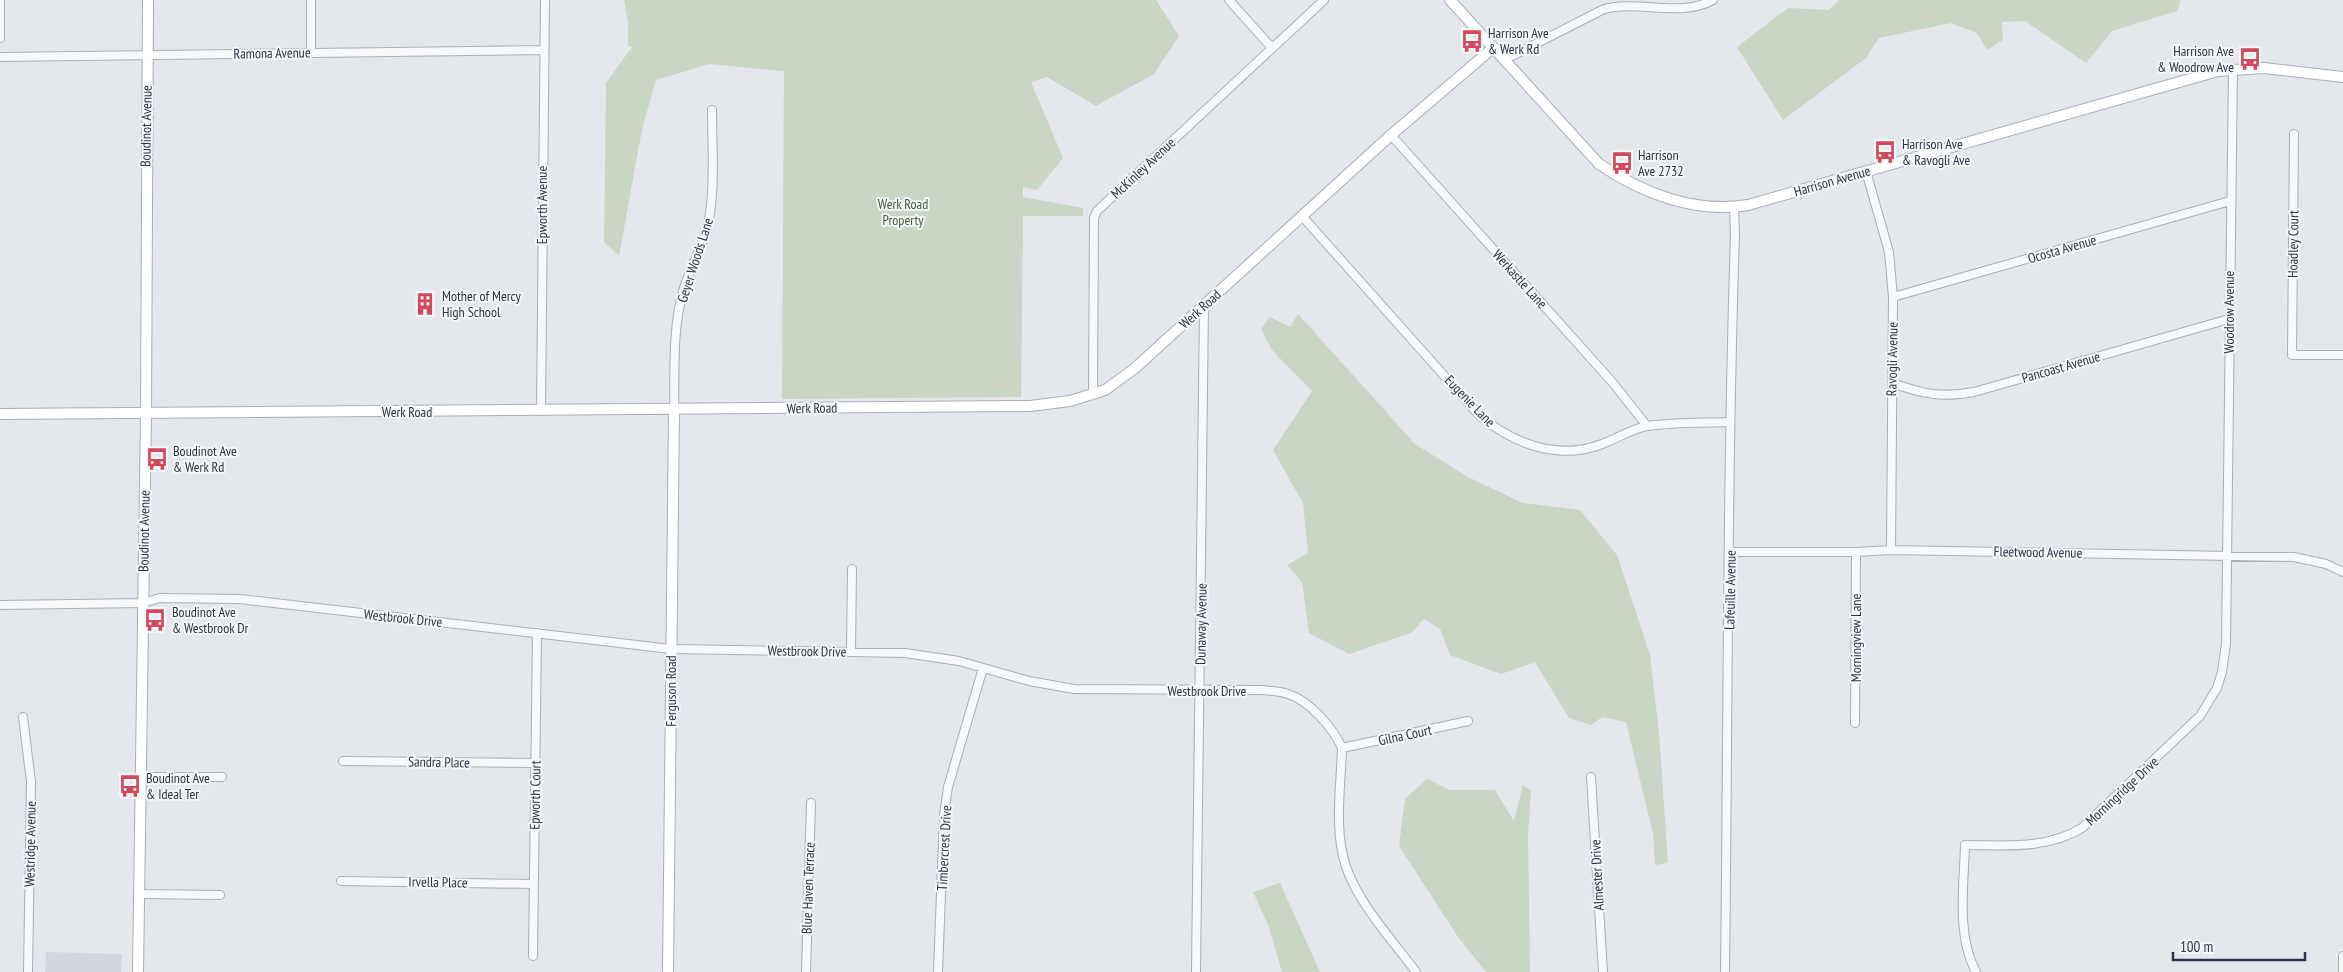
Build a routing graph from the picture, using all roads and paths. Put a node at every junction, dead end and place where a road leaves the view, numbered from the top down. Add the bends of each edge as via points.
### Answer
1 (0, 0) edge
2 (148, 0) edge
3 (311, 0) edge
4 (545, 0) edge
5 (1229, 0) edge
6 (1324, 0) edge
7 (1450, 0) edge
8 (1713, 0) edge
9 (0, 38) edge
10 (1272, 48) junction
11 (1493, 48) junction
12 (544, 50) junction
13 (311, 53) junction
14 (147, 54) junction
15 (0, 57) edge
16 (1504, 60) junction
17 (2233, 69) junction
18 (2343, 78) edge
19 (712, 110) dead end
20 (2294, 134) dead end
21 (1391, 135) junction
22 (1866, 171) junction
23 (2230, 201) junction
24 (1734, 207) junction
25 (1302, 216) junction
26 (1894, 297) junction
27 (1204, 306) junction
28 (2229, 319) junction
29 (2343, 355) edge
30 (1892, 383) junction
31 (1093, 394) junction
32 (674, 410) junction
33 (541, 411) junction
34 (0, 414) edge
35 (146, 414) junction
36 (1729, 422) junction
37 (1647, 426) junction
38 (1891, 550) junction
39 (1730, 552) junction
40 (1856, 552) junction
41 (2228, 555) junction
42 (852, 569) dead end
43 (2343, 572) edge
44 (143, 602) junction
45 (0, 605) edge
46 (537, 633) junction
47 (671, 648) junction
48 (851, 651) junction
49 (983, 668) junction
50 (1200, 690) junction
51 (23, 717) dead end
52 (1468, 722) dead end
53 (1855, 723) dead end
54 (1342, 748) junction
55 (344, 761) dead end
56 (535, 764) junction
57 (142, 777) junction
58 (222, 777) dead end
59 (1591, 777) dead end
60 (811, 803) dead end
61 (341, 881) dead end
62 (534, 884) junction
63 (140, 894) junction
64 (220, 895) dead end
65 (533, 956) dead end
66 (2343, 956) edge
67 (28, 972) edge
68 (138, 972) edge
69 (668, 972) edge
70 (806, 972) edge
71 (938, 972) edge
72 (1196, 972) edge
73 (1416, 972) edge
74 (1603, 972) edge
75 (1726, 972) edge
76 (1976, 972) edge
77 (2343, 972) edge

1 - 9 street
2 - 14 street, Boudinot Avenue
3 - 13 street
4 - 12 street, Epworth Avenue
5 - 10 street
6 - 10 street, McKinley Avenue
7 - 11 street, Harrison Avenue
8 - 16 street via 1687,8 1619,6 1604,9
10 - 31 street, McKinley Avenue via 1096,211
11 - 16 street, Harrison Avenue
11 - 21 street, Werk Road
12 - 13 street, Ramona Avenue
12 - 33 street, Epworth Avenue
13 - 14 street, Ramona Avenue
14 - 15 street, Ramona Avenue
14 - 35 street, Boudinot Avenue
16 - 24 street, Harrison Avenue via 1590,154 1624,181 1649,193 1680,201
17 - 18 street, Harrison Avenue via 2294,70
17 - 22 street, Harrison Avenue
17 - 23 street, Woodrow Avenue
19 - 32 street, Geyer Woods Lane via 710,214 679,308
20 - 29 street, Hoadley Court via 2292,354
21 - 25 street, Werk Road
21 - 37 street, Werkastle Lane
22 - 24 street, Harrison Avenue
22 - 26 street, Ravogli Avenue via 1889,252
23 - 26 street, Ocosta Avenue
23 - 28 street, Woodrow Avenue
24 - 36 street, Lafeuille Avenue
25 - 27 street, Werk Road
25 - 37 street, Eugenie Lane via 1480,416 1506,435 1539,448 1570,450 1601,445
26 - 30 street, Ravogli Avenue
27 - 31 street, Werk Road via 1128,373 1105,390
27 - 50 street, Dunaway Avenue
28 - 30 street, Pancoast Avenue via 1974,392 1950,396
28 - 41 street, Woodrow Avenue
30 - 38 street, Ravogli Avenue
31 - 32 street, Werk Road via 1030,406
32 - 33 street, Werk Road
32 - 47 street, Ferguson Road
33 - 35 street, Werk Road
34 - 35 street, Werk Road
35 - 44 street, Boudinot Avenue
36 - 37 street, Eugenie Lane
36 - 39 street, Lafeuille Avenue
38 - 40 street, Fleetwood Avenue
38 - 41 street, Fleetwood Avenue
39 - 40 street, Fleetwood Avenue
39 - 75 street, Lafeuille Avenue
40 - 53 street, Morningview Lane
41 - 43 street, Fleetwood Avenue via 2294,557 2326,564
41 - 76 street, Morningridge Drive via 2225,656 2216,688 2200,716 2094,818 2072,834 2033,845 1965,845 1964,929 1968,954
42 - 48 street
44 - 45 street, Westbrook Drive
44 - 46 street, Westbrook Drive via 160,598 240,599
44 - 57 street, Boudinot Avenue
46 - 47 street, Westbrook Drive
46 - 56 street, Epworth Court
47 - 48 street, Westbrook Drive
47 - 69 street, Ferguson Road
48 - 49 street, Westbrook Drive via 934,656
49 - 50 street, Westbrook Drive via 1074,689
49 - 71 street, Timbercrest Drive via 946,802
50 - 54 street, Westbrook Drive via 1261,690 1289,694 1309,706 1337,737
50 - 72 street, Dunaway Avenue
51 - 67 street, Westridge Avenue via 31,782
52 - 54 street, Gilna Court
54 - 73 street via 1340,831 1346,870 1367,906
55 - 56 street, Sandra Place
56 - 62 street, Epworth Court
57 - 58 street
57 - 63 street, Boudinot Avenue
59 - 74 street, Almester Drive
60 - 70 street, Blue Haven Terrace
61 - 62 street, Irvella Place
62 - 65 street, Epworth Court
63 - 64 street
63 - 68 street, Boudinot Avenue
66 - 77 street

